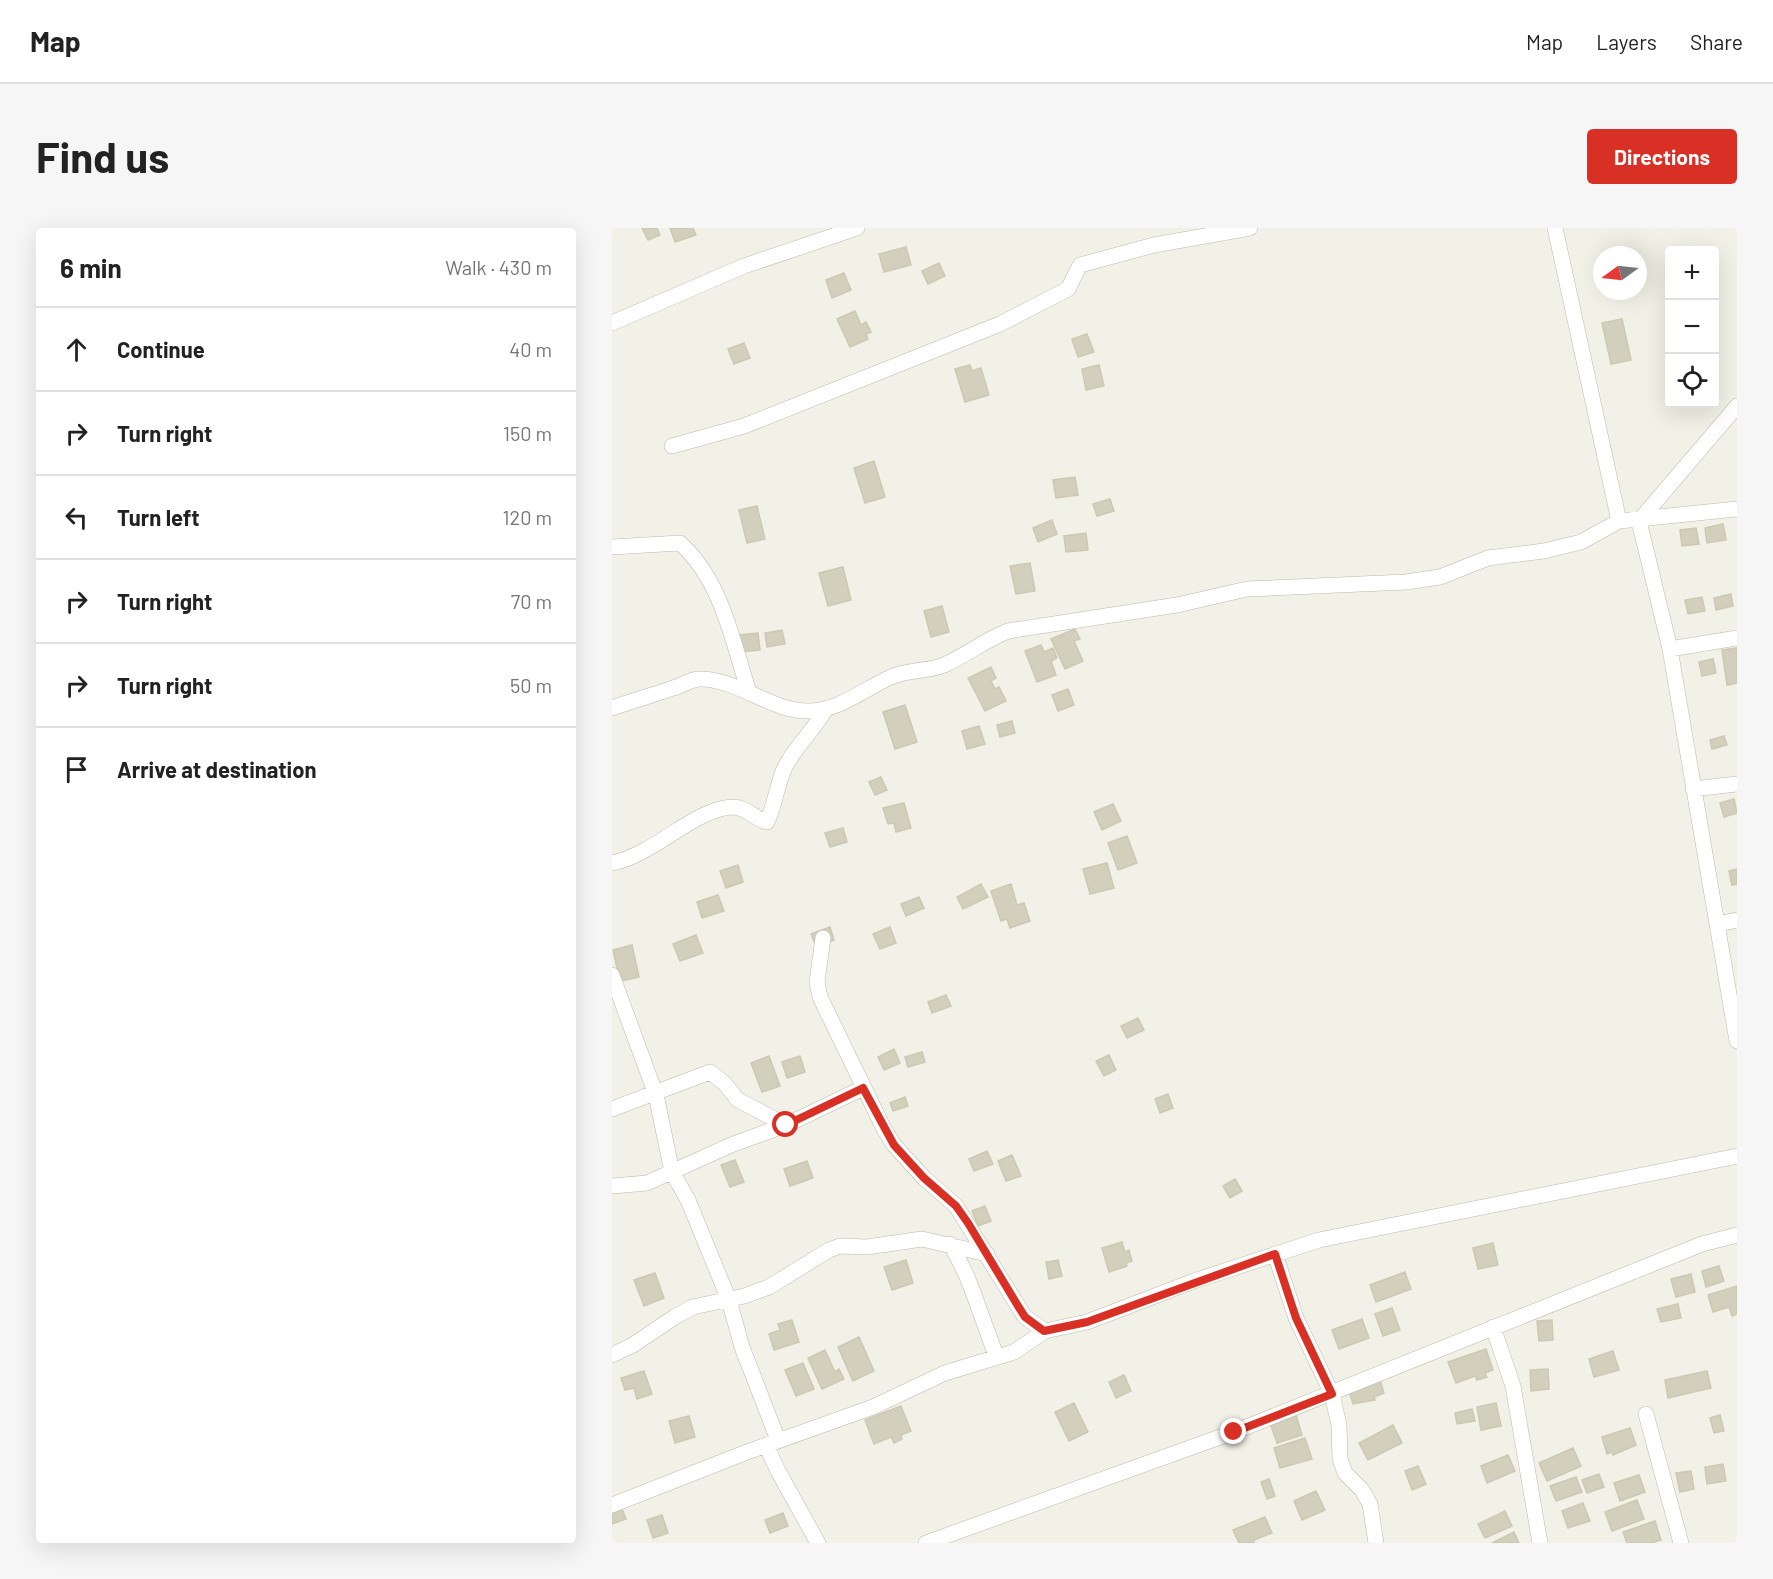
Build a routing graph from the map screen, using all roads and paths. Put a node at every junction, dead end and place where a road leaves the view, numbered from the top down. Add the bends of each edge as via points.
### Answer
1 (857, 228) edge
2 (1250, 228) edge
3 (1555, 228) edge
4 (612, 323) edge
5 (1737, 406) edge
6 (672, 446) dead end
7 (1737, 508) edge
8 (1619, 521) junction
9 (1639, 521) junction
10 (612, 546) edge
11 (1737, 638) edge
12 (1670, 649) junction
13 (749, 692) junction
14 (612, 708) edge
15 (826, 708) junction
16 (1737, 784) edge
17 (1693, 789) junction
18 (612, 863) edge
19 (1737, 920) edge
20 (1717, 924) junction
21 (823, 938) dead end
22 (612, 975) edge
23 (1737, 1041) edge
24 (863, 1088) junction
25 (656, 1095) junction
26 (612, 1109) edge
27 (786, 1125) junction
28 (1737, 1156) edge
29 (672, 1172) junction
30 (612, 1186) edge
31 (1737, 1235) edge
32 (950, 1244) junction
33 (987, 1254) junction
34 (1275, 1254) junction
35 (729, 1300) junction
36 (1493, 1328) junction
37 (1044, 1331) junction
38 (612, 1355) edge
39 (997, 1357) junction
40 (1332, 1394) junction
41 (1646, 1414) dead end
42 (772, 1442) junction
43 (612, 1505) edge
44 (818, 1543) edge
45 (926, 1543) edge
46 (1376, 1543) edge
47 (1540, 1543) edge
48 (1681, 1543) edge

1 - 4 street via 744,266
2 - 6 street via 1154,245 1080,265 1068,289 1000,324 744,426
3 - 8 street
5 - 9 street
7 - 9 street
8 - 9 street
8 - 15 street via 1581,542 1488,558 1440,577 1247,590 1008,631 941,666 911,669
9 - 12 street
10 - 13 street via 680,543 698,559 726,615
11 - 12 street
12 - 17 street
13 - 14 street via 697,679
13 - 15 street via 789,708
15 - 18 street via 785,767 767,822 735,807 717,810 636,855
16 - 17 street
17 - 20 street
19 - 20 street
20 - 23 street
21 - 24 street via 820,997
22 - 25 street
24 - 27 street
24 - 33 street via 894,1145 956,1206
25 - 26 street
25 - 27 street via 710,1072 738,1100
25 - 29 street
27 - 29 street
28 - 34 street via 1319,1240
29 - 30 street via 647,1183
29 - 35 street via 688,1200
31 - 36 street via 1702,1244
32 - 33 street
32 - 35 street via 922,1239 867,1247 840,1246 769,1287
32 - 39 street via 963,1264
33 - 37 street via 1025,1317
34 - 37 street via 1087,1322
34 - 40 street via 1296,1318
35 - 38 street via 693,1307
35 - 42 street
36 - 40 street
36 - 47 street via 1513,1386
37 - 39 street via 1014,1352
39 - 42 street via 945,1373 873,1407
40 - 45 street
40 - 46 street via 1339,1425 1340,1459 1345,1473 1370,1504
41 - 48 street
42 - 43 street
42 - 44 street via 778,1471

